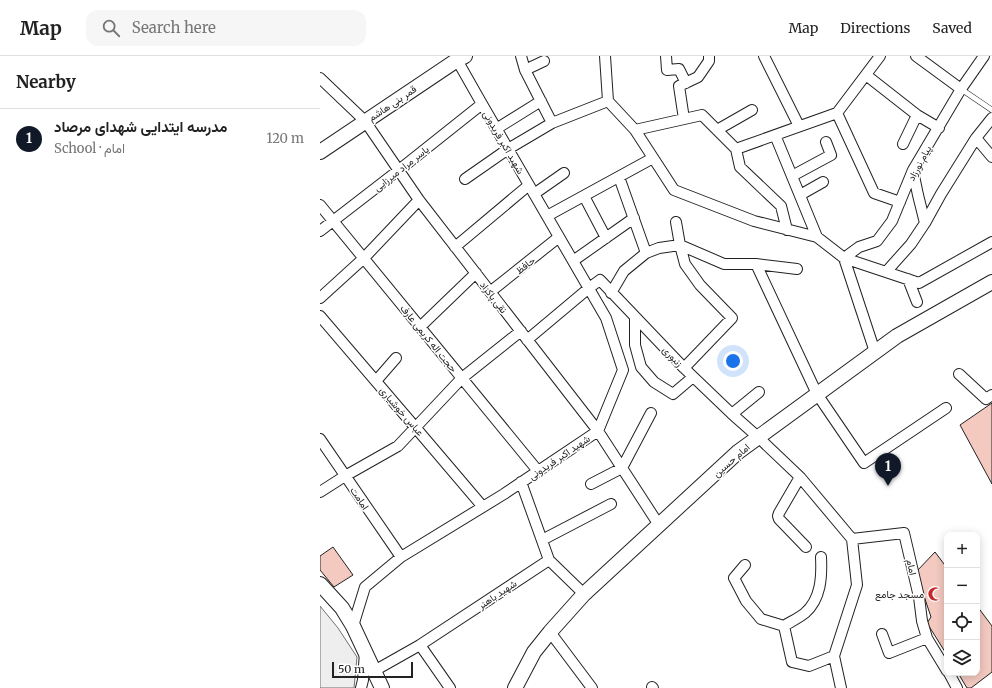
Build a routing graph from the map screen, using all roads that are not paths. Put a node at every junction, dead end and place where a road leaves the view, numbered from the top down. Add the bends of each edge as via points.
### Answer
1 (521, 56) edge
2 (605, 56) edge
3 (666, 56) edge
4 (708, 56) edge
5 (764, 56) edge
6 (916, 56) edge
7 (984, 56) edge
8 (877, 57) edge
9 (461, 58) edge
10 (544, 61) dead end
11 (525, 70) junction
12 (866, 76) junction
13 (320, 78) edge
14 (686, 82) junction
15 (961, 90) junction
16 (541, 101) junction
17 (608, 101) junction
18 (482, 104) junction
19 (752, 110) dead end
20 (992, 110) edge
21 (837, 112) junction
22 (917, 115) junction
23 (992, 118) edge
24 (684, 119) junction
25 (365, 121) junction
26 (552, 123) junction
27 (799, 126) junction
28 (939, 128) junction
29 (496, 129) junction
30 (635, 130) junction
31 (717, 130) junction
32 (775, 135) junction
33 (976, 138) junction
34 (826, 142) dead end
35 (903, 144) dead end
36 (508, 149) junction
37 (736, 149) junction
38 (320, 152) edge
39 (992, 157) edge
40 (653, 158) junction
41 (398, 170) junction
42 (913, 170) junction
43 (564, 173) dead end
44 (792, 176) junction
45 (619, 177) junction
46 (465, 179) dead end
47 (823, 182) dead end
48 (529, 185) junction
49 (534, 194) junction
50 (800, 195) junction
51 (584, 196) junction
52 (419, 200) junction
53 (900, 202) junction
54 (320, 205) edge
55 (547, 216) junction
56 (634, 218) junction
57 (333, 221) junction
58 (676, 222) dead end
59 (925, 223) junction
60 (787, 230) junction
61 (320, 231) edge
62 (560, 237) junction
63 (817, 237) junction
64 (606, 238) junction
65 (992, 242) edge
66 (680, 244) junction
67 (455, 247) junction
68 (646, 253) junction
69 (364, 258) junction
70 (844, 258) junction
71 (573, 261) junction
72 (756, 264) junction
73 (797, 269) dead end
74 (886, 272) junction
75 (476, 273) junction
76 (908, 279) junction
77 (992, 282) edge
78 (589, 288) junction
79 (490, 292) junction
80 (611, 293) junction
81 (320, 298) edge
82 (917, 302) dead end
83 (320, 316) edge
84 (635, 317) junction
85 (420, 327) junction
86 (521, 331) junction
87 (527, 340) junction
88 (875, 352) junction
89 (396, 358) dead end
90 (684, 368) junction
91 (959, 374) dead end
92 (693, 377) junction
93 (462, 378) junction
94 (376, 381) junction
95 (759, 392) dead end
96 (817, 394) junction
97 (992, 395) edge
98 (946, 408) dead end
99 (652, 413) dead end
100 (732, 414) junction
101 (415, 427) junction
102 (598, 431) junction
103 (758, 437) junction
104 (320, 440) edge
105 (622, 468) junction
106 (538, 471) junction
107 (345, 476) junction
108 (800, 477) junction
109 (521, 482) junction
110 (591, 484) dead end
111 (320, 492) edge
112 (611, 504) dead end
113 (483, 507) junction
114 (659, 525) junction
115 (852, 539) junction
116 (542, 540) junction
117 (806, 547) dead end
118 (401, 557) junction
119 (821, 557) dead end
120 (549, 560) junction
121 (745, 565) dead end
122 (320, 584) edge
123 (584, 594) junction
124 (353, 626) junction
125 (784, 626) junction
126 (550, 632) junction
127 (882, 634) dead end
128 (927, 638) junction
129 (420, 645) junction
130 (365, 652) junction
131 (834, 656) junction
132 (944, 666) edge
133 (374, 671) junction
134 (950, 676) edge
135 (955, 687) edge
136 (361, 688) edge
137 (382, 688) edge
138 (450, 688) edge
139 (515, 688) edge
140 (592, 688) edge
141 (841, 688) edge

1 - 11 street
2 - 17 street
3 - 14 street via 667,70 679,69
4 - 14 street via 709,61 698,77
5 - 27 street
6 - 15 street
7 - 15 street, پیام نورزاد
8 - 12 street
9 - 18 street, شهید اکبر فریدونی
9 - 25 main road, قمر بنی هاشم
10 - 11 street
11 - 16 street
12 - 21 street
12 - 22 street
13 - 25 street, نقی پاکزاد
14 - 24 street via 679,86
15 - 20 lane
15 - 28 street, پیام نورزاد
16 - 26 street
16 - 29 street
17 - 26 street
17 - 30 street
18 - 29 street, شهید اکبر فریدونی
18 - 41 street, یاسر مراد میرزایی
19 - 31 street
21 - 27 street
21 - 53 street via 874,193
22 - 28 street
22 - 35 street
23 - 33 street
24 - 30 street
24 - 31 street via 702,115
25 - 38 main road, قمر بنی هاشم
25 - 41 street, نقی پاکزاد
26 - 36 street
27 - 32 street
28 - 42 street, پیام نورزاد
29 - 36 street, شهید اکبر فریدونی
30 - 40 street
31 - 37 street
32 - 37 street
32 - 44 street
33 - 39 street
33 - 59 street
34 - 44 street via 831,155
36 - 46 street
36 - 48 street, شهید اکبر فریدونی
37 - 60 street via 740,167 781,206
40 - 45 street
40 - 60 street via 674,190 754,221
41 - 52 street, نقی پاکزاد
41 - 57 street, یاسر مراد میرزایی
42 - 53 street, پیام نورزاد
42 - 59 street
43 - 49 street
44 - 50 street
45 - 51 street
45 - 56 street
47 - 50 street
48 - 49 street, شهید اکبر فریدونی
48 - 67 street
49 - 55 street, شهید اکبر فریدونی
50 - 63 street
51 - 55 street
51 - 64 street
52 - 67 street, نقی پاکزاد
52 - 69 street
53 - 70 street, پیام نورزاد via 892,221 877,240 859,247
54 - 57 street, حجت اله کریمی عارف
55 - 62 street, شهید اکبر فریدونی
56 - 64 street
56 - 68 street
57 - 61 street, یاسر مراد میرزایی
57 - 69 street, حجت اله کریمی عارف
58 - 66 street
59 - 74 street via 911,244
60 - 63 street
62 - 71 street, شهید اکبر فریدونی
62 - 79 street, حافظ
63 - 70 street
64 - 71 street
65 - 76 street via 919,283
66 - 68 street
66 - 72 street via 724,264
66 - 90 street via 685,264 700,285 732,318
67 - 75 street, نقی پاکزاد
68 - 80 street via 624,271
69 - 81 street
69 - 85 street, حجت اله کریمی عارف
70 - 74 street
70 - 88 street
71 - 78 street, شهید اکبر فریدونی
72 - 73 street
72 - 96 street
74 - 76 street
75 - 79 street, نقی پاکزاد
75 - 85 street
76 - 82 street
77 - 88 main road, امام حسین via 897,336
78 - 80 street, زنبوری via 600,280
78 - 87 street
78 - 102 street, شهید اکبر فریدونی via 606,318 623,370
79 - 86 street, نقی پاکزاد
80 - 84 street, زنبوری
83 - 94 street, عباس خوشیاری
84 - 90 street, زنبوری
84 - 92 street via 634,345 641,367 654,382 673,394
85 - 93 street, حجت اله کریمی عارف
86 - 87 street, نقی پاکزاد
86 - 93 street
87 - 102 street, نقی پاکزاد
88 - 96 main road, امام حسین
89 - 94 street
90 - 92 street, زنبوری
91 - 97 street via 986,399
92 - 100 street, زنبوری
93 - 101 street
93 - 106 street, حجت اله کریمی عارف
94 - 101 street, عباس خوشیاری
95 - 100 street
96 - 98 street via 864,463
96 - 103 main road, امام حسین
99 - 105 street
100 - 103 street, زنبوری
101 - 107 street via 398,446
101 - 113 street, عباس خوشیاری
102 - 105 street, نقی پاکزاد
102 - 106 street, شهید اکبر فریدونی
103 - 108 street, زنبوری
103 - 114 main road, امام حسین via 738,452
104 - 107 street, امامت
105 - 110 street
105 - 114 street, نقی پاکزاد
106 - 109 street, شهید اکبر فریدونی
107 - 111 street
107 - 118 street, امامت
108 - 115 street, زنبوری
108 - 117 street via 778,516
109 - 113 street, شهید اکبر فریدونی
109 - 116 street
112 - 116 street
113 - 118 street, شهید اکبر فریدونی
114 - 123 main road, امام حسین
115 - 128 street, امام via 904,533
115 - 131 street via 857,585
116 - 120 street
118 - 124 street, شهید اکبر فریدونی via 365,587
119 - 125 street via 822,574 816,598 805,613
120 - 123 street
120 - 129 street, شهید باهنر
121 - 125 street via 734,578 746,602 761,619
122 - 124 main road via 342,608
123 - 126 main road, امام حسین
124 - 130 main road
125 - 131 street via 792,662 809,666
126 - 139 main road, امام حسین via 534,652
126 - 140 street
127 - 128 street via 889,653
128 - 132 street, امام
129 - 133 street, شهید باهنر
129 - 138 street
130 - 133 main road
130 - 136 street
131 - 141 street
133 - 137 main road
134 - 135 street, امام

